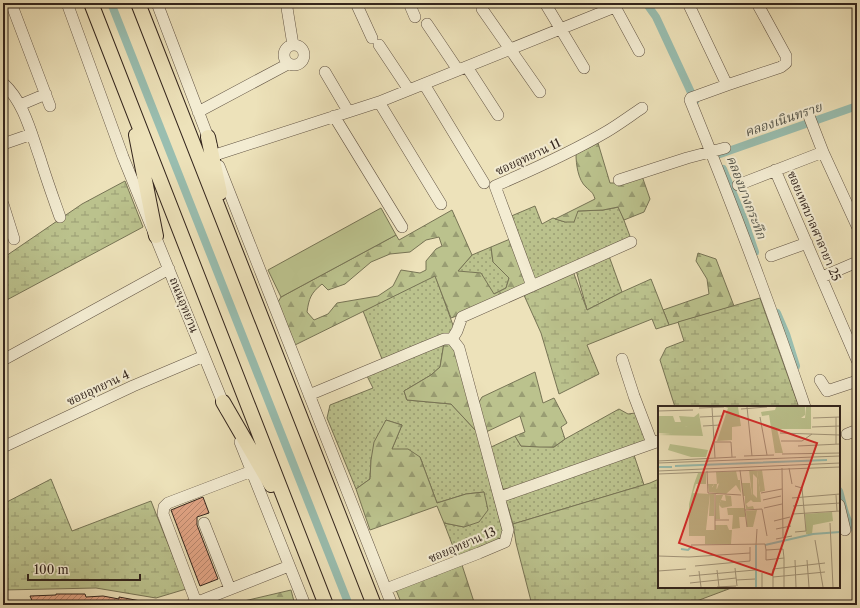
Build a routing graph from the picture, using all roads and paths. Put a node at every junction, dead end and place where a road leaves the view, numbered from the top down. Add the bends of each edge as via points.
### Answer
1 (11, 3) edge
2 (66, 3) edge
3 (91, 3) edge
4 (138, 3) edge
5 (157, 3) edge
6 (288, 3) edge
7 (356, 3) edge
8 (408, 3) edge
9 (545, 3) edge
10 (688, 3) edge
11 (757, 3) edge
12 (614, 5) edge
13 (482, 9) dead end
14 (415, 17) dead end
15 (427, 24) dead end
16 (560, 29) junction
17 (293, 45) junction
18 (510, 49) junction
19 (639, 51) dead end
20 (288, 64) junction
21 (462, 68) junction
22 (584, 68) dead end
23 (325, 72) dead end
24 (3, 83) edge
25 (424, 84) junction
26 (727, 85) junction
27 (409, 90) junction
28 (540, 92) dead end
29 (46, 94) junction
30 (379, 102) junction
31 (20, 105) junction
32 (131, 105) junction
33 (50, 106) dead end
34 (642, 108) dead end
35 (348, 111) junction
36 (198, 112) junction
37 (498, 115) dead end
38 (334, 116) junction
39 (810, 119) dead end
40 (32, 134) junction
41 (208, 137) junction
42 (3, 144) edge
43 (725, 148) dead end
44 (712, 152) junction
45 (824, 152) junction
46 (215, 155) junction
47 (775, 170) junction
48 (619, 180) dead end
49 (484, 183) dead end
50 (738, 185) dead end
51 (3, 204) edge
52 (441, 204) dead end
53 (60, 217) dead end
54 (857, 226) edge
55 (402, 227) dead end
56 (156, 236) junction
57 (14, 239) dead end
58 (631, 242) dead end
59 (807, 243) junction
60 (235, 251) junction
61 (771, 256) dead end
62 (857, 262) edge
63 (169, 269) junction
64 (822, 277) junction
65 (532, 286) junction
66 (452, 339) junction
67 (204, 356) junction
68 (622, 359) dead end
69 (3, 360) edge
70 (857, 360) edge
71 (820, 380) dead end
72 (857, 381) edge
73 (309, 395) junction
74 (223, 402) junction
75 (805, 406) edge
76 (656, 442) edge
77 (3, 447) edge
78 (252, 471) junction
79 (500, 497) junction
80 (840, 509) edge
81 (204, 523) dead end
82 (845, 530) dead end
83 (302, 544) junction
84 (289, 566) junction
85 (230, 589) junction
86 (386, 589) junction
87 (193, 604) edge
88 (305, 605) edge
89 (326, 605) edge
90 (374, 605) edge
91 (392, 605) edge

1 - 29 street
2 - 56 street, ถนนอุทยาน via 113,131
3 - 32 main road, ถนนอุทยาน
4 - 60 main road
5 - 36 street
6 - 17 street
7 - 27 street via 376,42
8 - 14 street
9 - 16 street
10 - 26 street
11 - 26 street via 786,56 786,63 781,67
12 - 16 street
12 - 19 street
13 - 18 street
15 - 21 street
16 - 18 street
16 - 22 street
17 - 20 street via 286,47 284,51
17 - 20 street via 303,50 303,59 297,65
18 - 21 street
18 - 28 street
20 - 36 street
21 - 25 street
21 - 37 street
23 - 35 street
24 - 31 street
25 - 27 street
25 - 49 street
26 - 44 street via 690,100
27 - 30 street
29 - 31 street
29 - 33 street
30 - 35 street
30 - 52 street
31 - 40 street
32 - 56 main road
32 - 83 main road, ถนนอุทยาน
34 - 65 street, ซอยอุทยาน 11 via 607,132 495,186
35 - 38 street
36 - 41 street
38 - 46 street
38 - 55 street
39 - 45 street
40 - 42 street
40 - 53 street
41 - 46 street
41 - 60 main road
43 - 44 street
44 - 48 street
44 - 75 street
45 - 47 street
45 - 54 street
46 - 73 street
47 - 50 street
47 - 59 street, ซอยเทศบาลศาลายา 25
51 - 57 street
56 - 63 street, ถนนอุทยาน
58 - 65 street
59 - 61 street
59 - 64 street, ซอยเทศบาลศาลายา 25
60 - 90 main road
62 - 64 street
63 - 67 street, ถนนอุทยาน
63 - 69 street
64 - 70 street, ซอยเทศบาลศาลายา 25
65 - 66 street via 462,317 458,331
66 - 73 street via 422,348
66 - 79 street, ซอยอุทยาน 13 via 459,348
67 - 74 street, ถนนอุทยาน
67 - 77 street, ซอยอุทยาน 4
68 - 76 street via 634,396
71 - 72 street via 827,391
73 - 86 street
74 - 78 street, ถนนอุทยาน
74 - 83 main road
76 - 79 street
78 - 84 street, ถนนอุทยาน
78 - 87 street via 168,503 164,507 163,514
79 - 86 street, ซอยอุทยาน 13 via 508,530 505,542
80 - 82 street
81 - 85 street
83 - 89 main road, ถนนอุทยาน
84 - 85 street
84 - 88 street, ถนนอุทยาน
85 - 87 street
86 - 91 street

